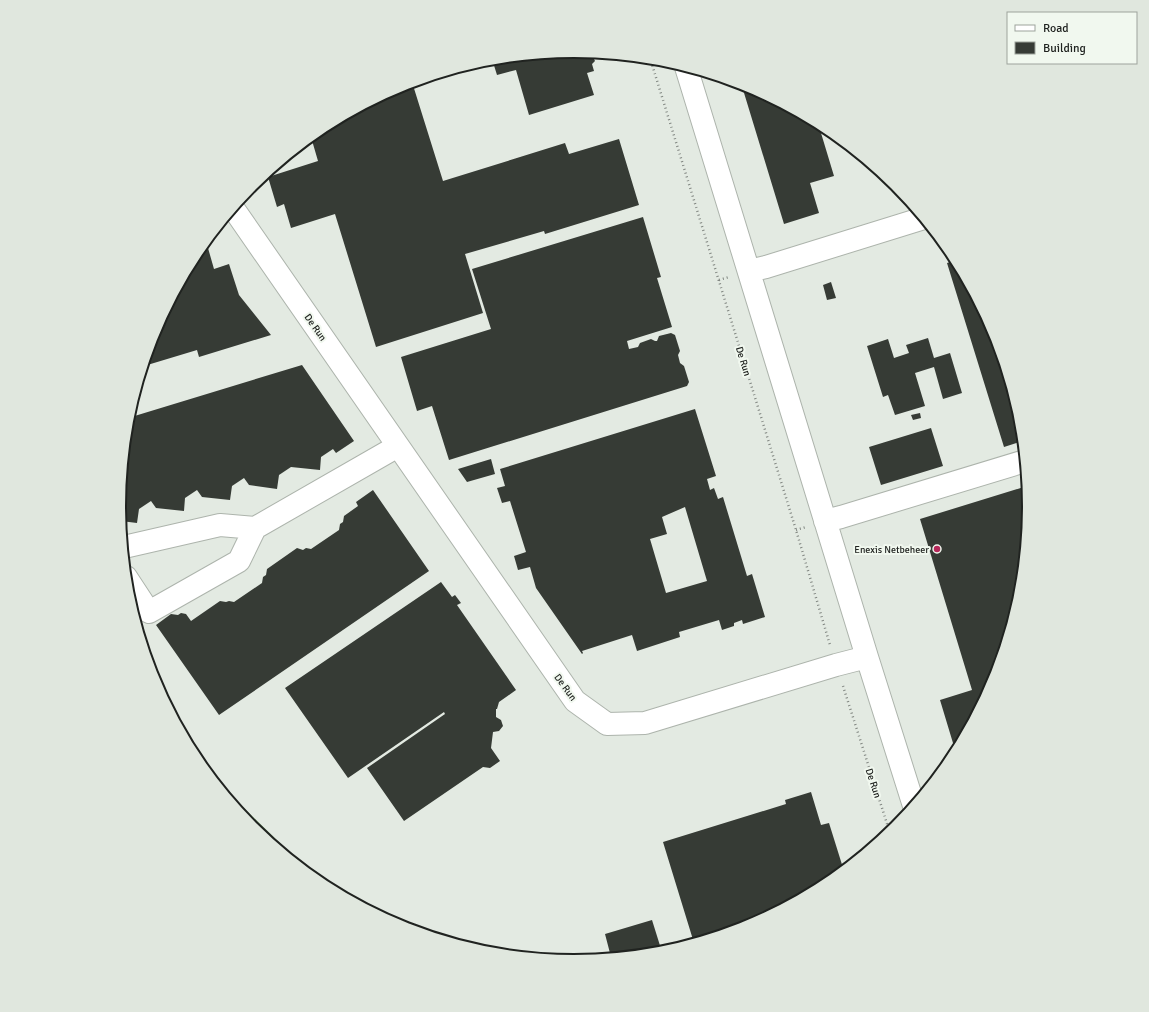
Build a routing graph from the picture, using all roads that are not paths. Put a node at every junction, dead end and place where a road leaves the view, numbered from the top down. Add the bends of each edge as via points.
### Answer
1 (688, 73) edge
2 (236, 213) edge
3 (919, 220) edge
4 (749, 271) junction
5 (398, 446) junction
6 (1020, 462) edge
7 (825, 521) junction
8 (255, 528) junction
9 (128, 546) edge
10 (134, 590) edge
11 (866, 657) junction
12 (912, 800) edge

1 - 4 street
2 - 5 street, De Run
3 - 4 street
4 - 7 street
5 - 8 street
5 - 11 street, De Run via 576,701 607,724 645,723
6 - 7 street via 842,518
7 - 11 street
8 - 9 street via 220,525
8 - 10 street via 239,561 149,612
11 - 12 street

